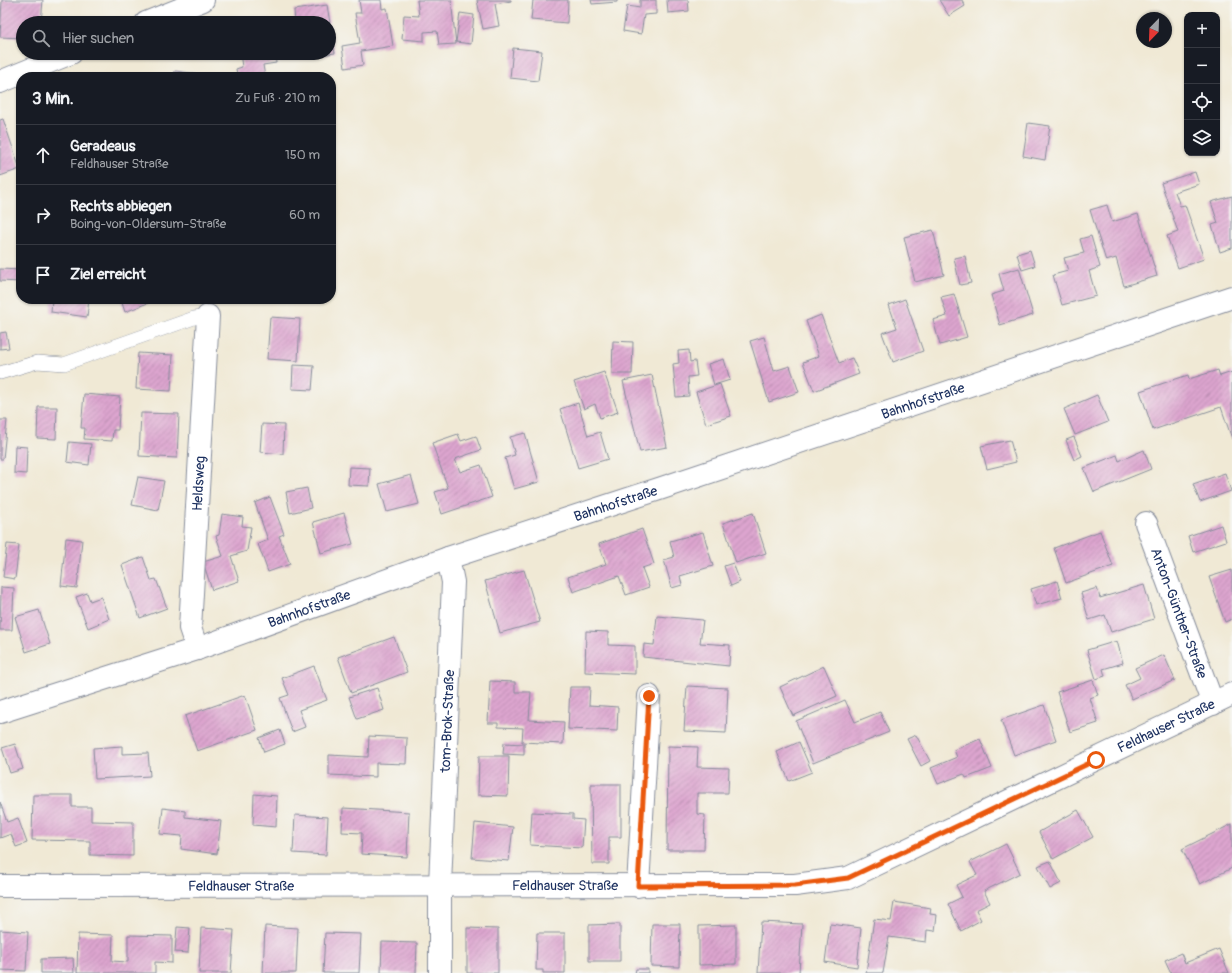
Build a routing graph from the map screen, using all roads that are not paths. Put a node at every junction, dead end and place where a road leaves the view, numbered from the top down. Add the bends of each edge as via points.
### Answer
1 (203, 0) edge
2 (163, 16) edge
3 (54, 60) edge
4 (24, 72) edge
5 (16, 75) edge
6 (0, 82) edge
7 (1232, 297) edge
8 (208, 316) joint
9 (0, 374) edge
10 (1146, 523) dead end
11 (448, 558) junction
12 (197, 649) junction
13 (1232, 694) edge
14 (649, 696) dead end
15 (1212, 704) junction
16 (0, 712) edge
17 (440, 884) junction
18 (0, 886) edge
19 (638, 886) junction
20 (440, 973) edge

1 - 2 street
3 - 4 street
5 - 6 street
7 - 11 street, Bahnhofstraße
8 - 9 lane via 194,318 64,364 37,362
8 - 12 street, Heldsweg via 190,628
10 - 15 street, Anton-Günther-Straße
11 - 12 street, Bahnhofstraße
11 - 17 street, tom-Brok-Straße via 453,582
12 - 16 street, Bahnhofstraße
13 - 15 street, Feldhauser Straße
14 - 19 street
15 - 19 street, Feldhauser Straße via 848,878 795,885
17 - 18 street, Feldhauser Straße
17 - 19 street, Feldhauser Straße
17 - 20 street, tom-Brok-Straße

